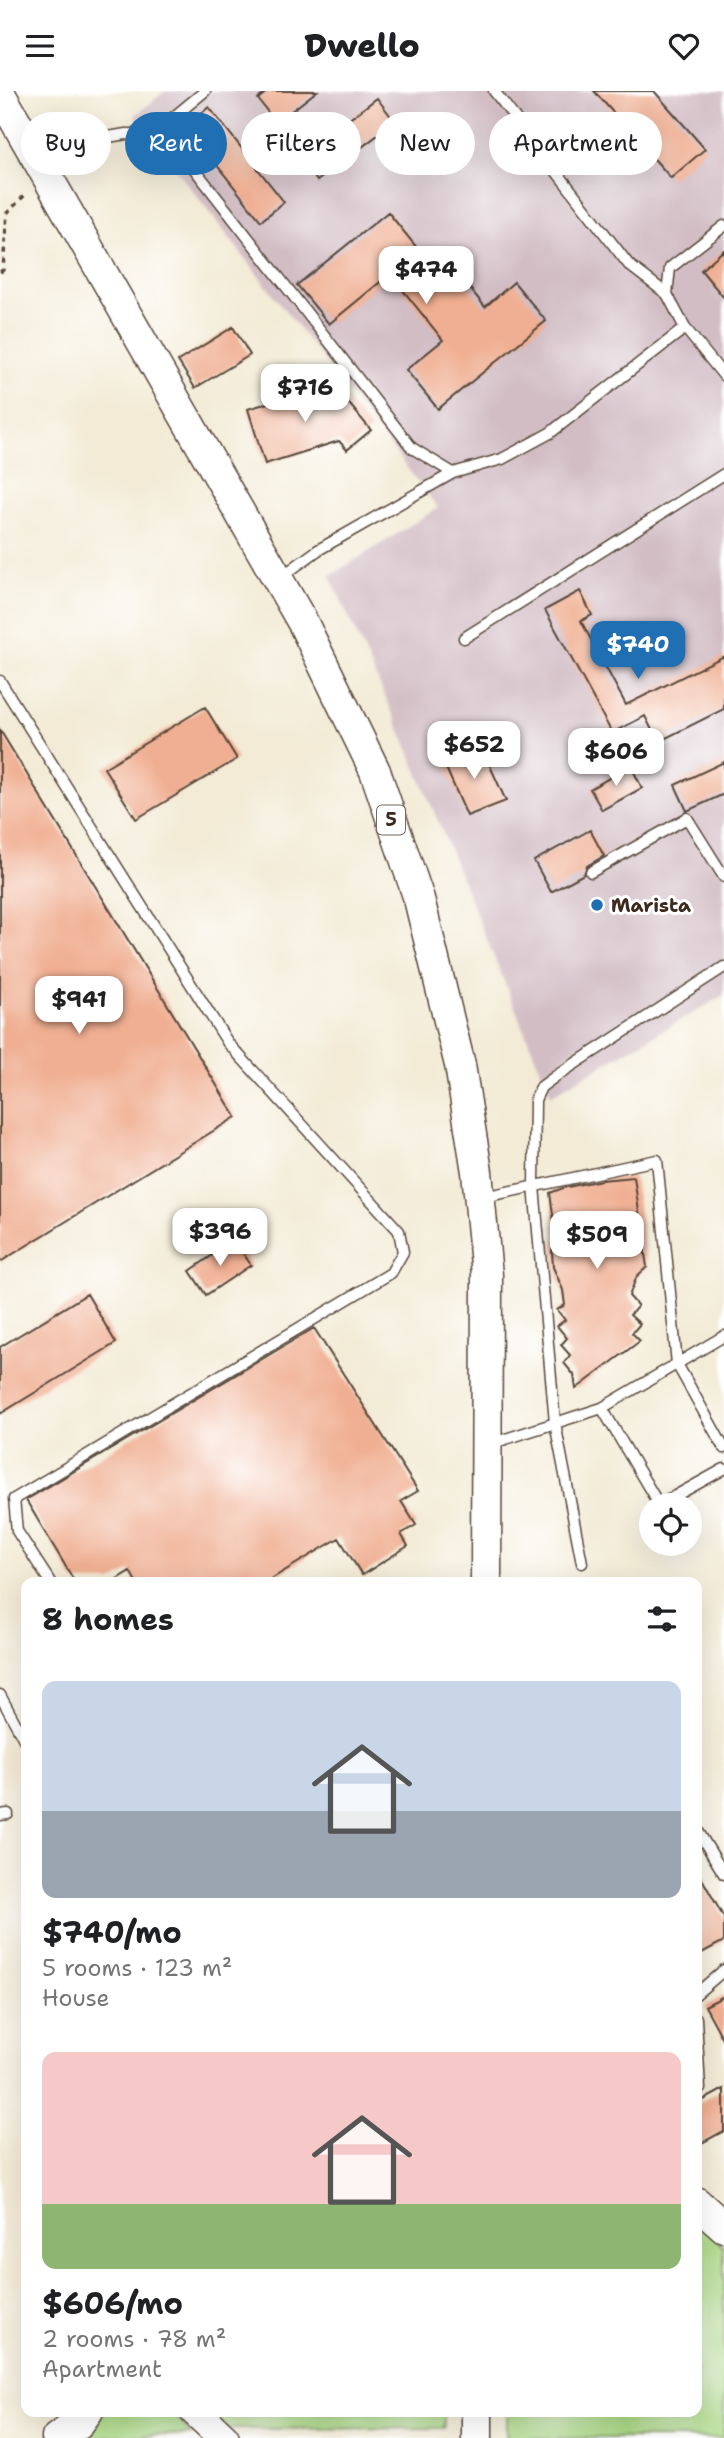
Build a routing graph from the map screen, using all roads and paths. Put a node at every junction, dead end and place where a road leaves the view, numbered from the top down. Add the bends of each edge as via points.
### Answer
1 (205, 91) edge
2 (494, 91) edge
3 (0, 94) edge
4 (180, 112) edge
5 (21, 129) edge
6 (44, 175) edge
7 (47, 175) edge
8 (199, 175) edge
9 (724, 226) edge
10 (0, 272) edge
11 (667, 294) junction
12 (685, 328) junction
13 (724, 376) edge
14 (453, 473) junction
15 (724, 474) edge
16 (278, 580) junction
17 (464, 638) dead end
18 (0, 681) edge
19 (591, 871) dead end
20 (724, 877) edge
21 (724, 967) edge
22 (534, 1186) junction
23 (480, 1198) junction
24 (724, 1336) edge
25 (677, 1364) junction
26 (602, 1408) junction
27 (555, 1423) junction
28 (486, 1445) junction
29 (724, 1448) edge
30 (724, 1469) edge
31 (582, 1563) dead end
32 (47, 1577) edge
33 (486, 1577) edge
34 (0, 1695) edge
35 (21, 1734) edge
36 (702, 1838) edge
37 (724, 1874) edge
38 (724, 1970) edge
39 (702, 1989) edge
40 (702, 2207) edge
41 (724, 2227) edge
42 (84, 2417) edge
43 (201, 2417) edge
44 (477, 2417) edge
45 (57, 2438) edge
46 (224, 2438) edge
47 (477, 2438) edge

1 - 4 lane
2 - 11 lane via 629,264
3 - 5 main road, 5
6 - 10 path via 7,212
7 - 16 main road, 5
8 - 14 lane via 412,448
9 - 11 lane via 670,268
11 - 12 lane
12 - 13 lane
12 - 14 lane via 550,433 502,459
14 - 16 lane via 318,550
15 - 17 lane
16 - 23 main road, 5 via 374,771 419,899 460,1065
18 - 32 lane via 228,1043 399,1231 403,1252 391,1273 14,1499 17,1531
19 - 20 lane via 687,818
21 - 22 lane via 541,1087 535,1100
22 - 23 lane
22 - 25 lane via 657,1160
22 - 27 lane
23 - 28 main road, 5 via 487,1275
24 - 25 lane
25 - 26 lane
25 - 29 lane
26 - 27 lane
26 - 30 lane via 659,1505
27 - 28 lane
27 - 31 lane
28 - 33 main road, 5
34 - 35 lane
36 - 37 lane
38 - 39 lane
40 - 41 main road
42 - 45 main road
43 - 46 main road
44 - 47 main road

